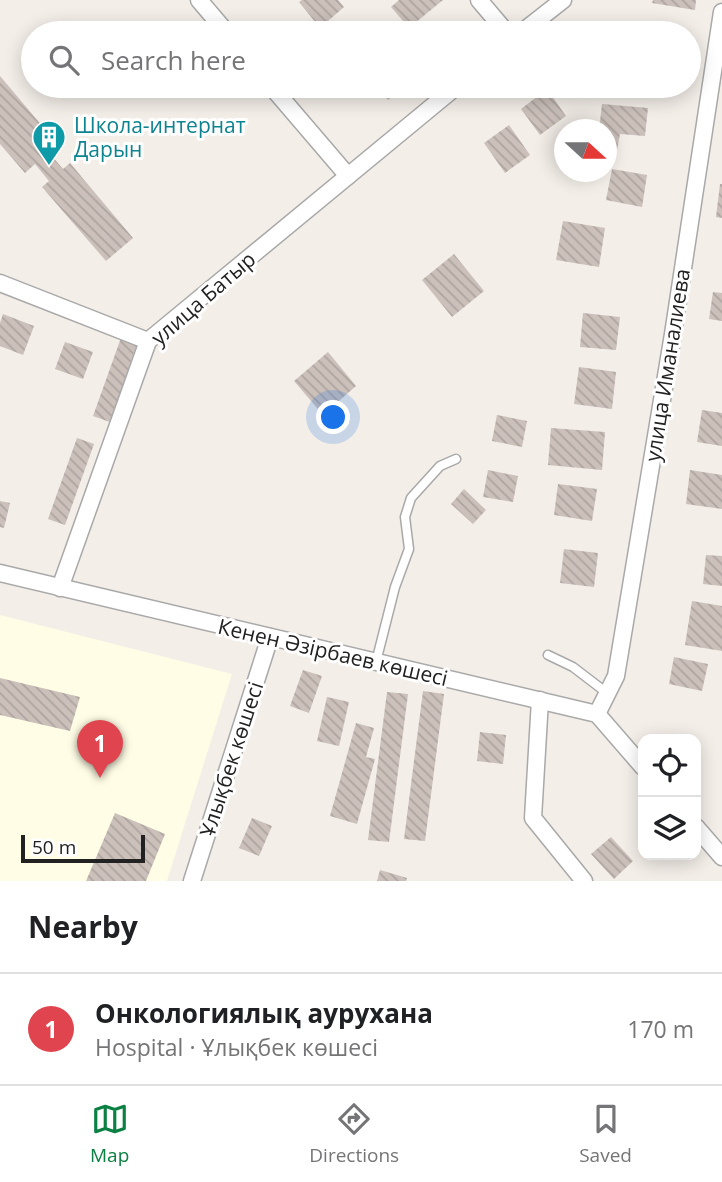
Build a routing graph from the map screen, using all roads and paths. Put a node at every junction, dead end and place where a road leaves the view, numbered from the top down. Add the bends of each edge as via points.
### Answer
1 (199, 0) edge
2 (480, 0) edge
3 (563, 0) edge
4 (722, 12) edge
5 (217, 21) edge
6 (497, 21) edge
7 (536, 21) edge
8 (281, 98) edge
9 (442, 98) edge
10 (348, 176) junction
11 (0, 283) edge
12 (148, 341) junction
13 (456, 459) dead end
14 (0, 573) edge
15 (60, 588) junction
16 (270, 638) junction
17 (548, 655) dead end
18 (376, 662) junction
19 (607, 693) junction
20 (540, 700) junction
21 (597, 714) junction
22 (638, 761) edge
23 (701, 833) edge
24 (722, 857) edge
25 (192, 881) edge
26 (584, 881) edge

1 - 5 street
2 - 6 street
3 - 7 street
4 - 19 street, улица Иманалиева via 616,676
8 - 10 street
9 - 10 street, улица Батыр
10 - 12 street, улица Батыр
11 - 12 street
12 - 15 street, улица Батыр
13 - 18 lane via 440,467 411,498 405,517 410,549
14 - 15 street, Кенен Әзірбаев көшесі
15 - 16 street, Кенен Әзірбаев көшесі
16 - 18 street, Кенен Әзірбаев көшесі
16 - 25 street, Ұлықбек көшесі
17 - 19 lane
18 - 20 street, Кенен Әзірбаев көшесі
19 - 21 street, улица Иманалиева
20 - 21 street, Кенен Әзірбаев көшесі
20 - 26 street via 533,818
21 - 22 street
23 - 24 street

